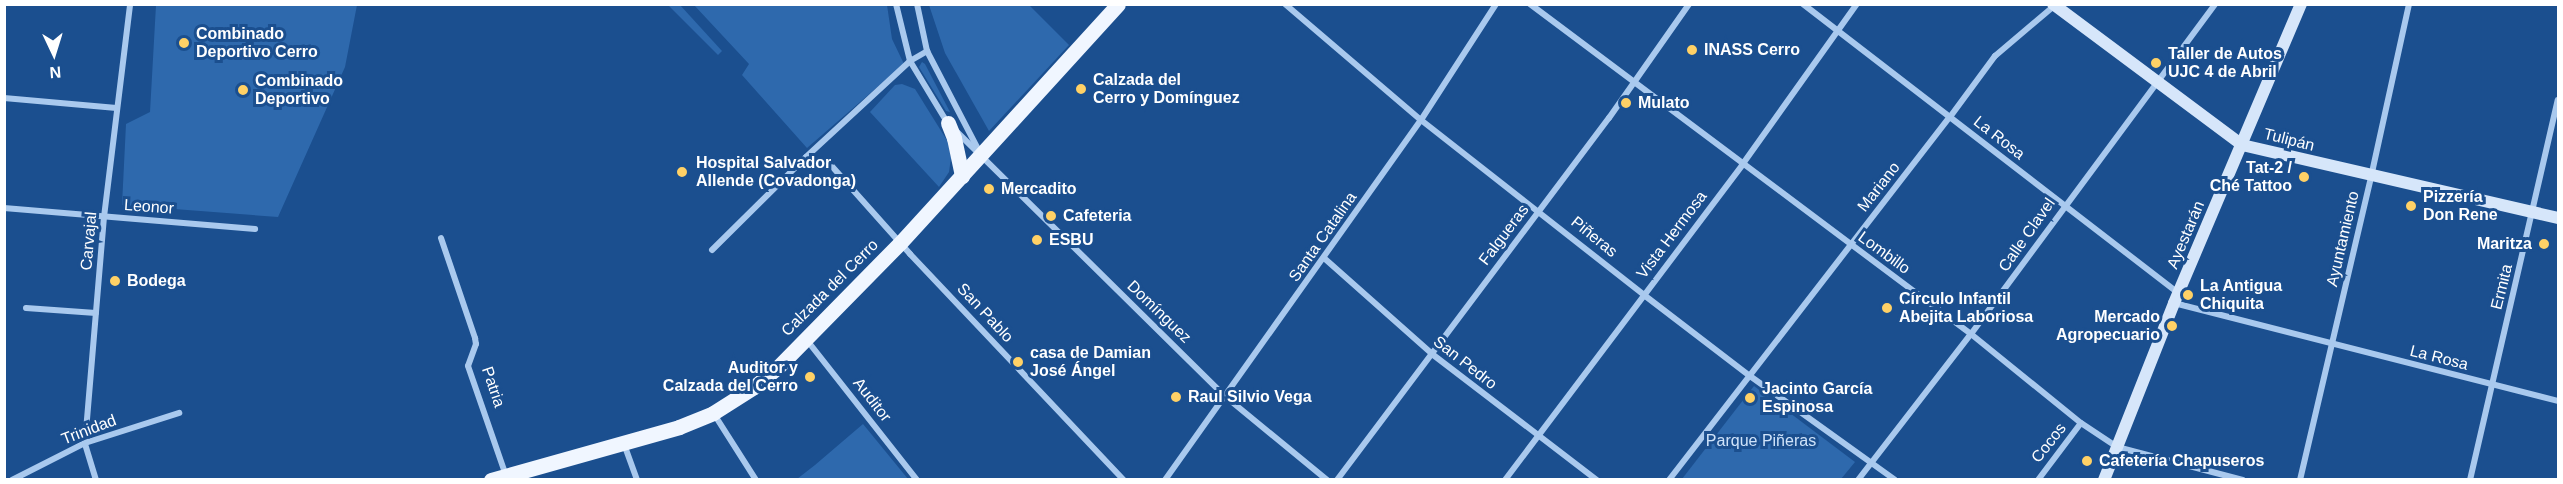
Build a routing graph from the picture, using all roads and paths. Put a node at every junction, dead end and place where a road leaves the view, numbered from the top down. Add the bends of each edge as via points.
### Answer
1 (130, 4) edge
2 (896, 4) edge
3 (917, 4) edge
4 (1118, 4) edge
5 (1285, 4) edge
6 (1496, 4) edge
7 (1530, 4) edge
8 (1689, 4) edge
9 (1803, 4) edge
10 (1857, 4) edge
11 (2215, 4) edge
12 (2301, 4) edge
13 (2409, 4) edge
14 (2054, 5) edge
15 (1838, 30) junction
16 (927, 51) junction
17 (910, 61) junction
18 (2156, 82) junction
19 (1633, 83) junction
20 (4, 98) edge
21 (2559, 100) edge
22 (117, 108) junction
23 (1950, 117) junction
24 (1421, 120) junction
25 (948, 123) junction
26 (2242, 145) junction
27 (981, 155) junction
28 (829, 163) dead end
29 (1743, 165) junction
30 (962, 176) junction
31 (2371, 177) junction
32 (2064, 206) junction
33 (4, 208) edge
34 (1539, 211) junction
35 (2534, 213) junction
36 (104, 218) junction
37 (2559, 218) edge
38 (255, 229) dead end
39 (441, 238) dead end
40 (900, 243) junction
41 (1851, 246) junction
42 (712, 250) dead end
43 (1324, 258) junction
44 (1644, 295) junction
45 (2176, 298) junction
46 (26, 308) dead end
47 (96, 314) junction
48 (1971, 334) junction
49 (806, 338) junction
50 (2331, 345) junction
51 (1432, 354) junction
52 (1750, 376) junction
53 (2492, 385) junction
54 (1226, 397) junction
55 (2559, 402) edge
56 (179, 413) dead end
57 (713, 413) junction
58 (2081, 423) junction
59 (1538, 436) junction
60 (85, 443) junction
61 (624, 444) junction
62 (2117, 447) junction
63 (1872, 462) junction
64 (501, 478) edge
65 (12, 480) edge
66 (96, 480) edge
67 (637, 480) edge
68 (756, 480) edge
69 (917, 480) edge
70 (1125, 480) edge
71 (1165, 480) edge
72 (1327, 480) edge
73 (1337, 480) edge
74 (1505, 480) edge
75 (1597, 480) edge
76 (1669, 480) edge
77 (1858, 480) edge
78 (1895, 480) edge
79 (2038, 480) edge
80 (2104, 480) edge
81 (2243, 480) edge
82 (2300, 480) edge
83 (2470, 480) edge

1 - 22 street, Carvajal
2 - 17 street, Domínguez
3 - 16 street, Domínguez
4 - 27 main road, Calzada del Cerro
5 - 24 street, Piñeras
6 - 24 street, Santa Catalina
7 - 19 street, Lombillo
8 - 19 street, Falgueras
9 - 15 street, La Rosa
10 - 15 street, Vista Hermosa
11 - 18 street, Calle Clavel
12 - 26 street, Ayestarán
13 - 31 street, Ayuntamiento
14 - 18 street, Tulipán
14 - 23 street, Mariano via 1995,56
15 - 23 street, La Rosa
15 - 29 street, Vista Hermosa
16 - 17 street
16 - 27 street, Domínguez
17 - 25 street, Domínguez
17 - 42 street
18 - 26 street, Tulipán
18 - 32 street, Calle Clavel
19 - 29 street, Lombillo
19 - 34 street, Falgueras
20 - 22 street
21 - 35 street, Ermita
22 - 36 street, Carvajal
23 - 32 street, La Rosa
23 - 41 street, Mariano
24 - 34 street, Piñeras
24 - 43 street, Santa Catalina
25 - 27 street, Domínguez
25 - 30 main road
26 - 31 street, Tulipán
26 - 45 street, Ayestarán
27 - 30 main road, Calzada del Cerro
27 - 54 street, Domínguez
28 - 40 street, San Pablo
29 - 41 street, Lombillo
29 - 44 street, Vista Hermosa
30 - 40 main road, Calzada del Cerro
31 - 35 street, Tulipán
31 - 50 street, Ayuntamiento
32 - 45 street, La Rosa
32 - 48 street, Calle Clavel
33 - 36 street, Leonor
34 - 44 street, Piñeras
34 - 51 street, Falgueras
35 - 37 street, Tulipán
35 - 53 street, Ermita
36 - 38 street, Leonor
36 - 47 street, Carvajal
39 - 64 street, Patria via 475,338 468,366
40 - 49 main road, Calzada del Cerro
40 - 70 street, San Pablo
41 - 48 street, Lombillo
41 - 52 street, Mariano
43 - 51 street, San Pedro
43 - 54 street, Santa Catalina
44 - 52 street, Piñeras
44 - 59 street, Vista Hermosa
45 - 50 street, La Rosa
45 - 62 street, Ayestarán
46 - 47 street
47 - 60 street, Carvajal
48 - 58 street, Lombillo
48 - 63 street, Calle Clavel
49 - 57 main road, Calzada del Cerro via 754,387
49 - 69 street, Auditor
50 - 53 street, La Rosa
50 - 82 street, Ayuntamiento
51 - 59 street, San Pedro
51 - 73 street, Falgueras
52 - 63 street, Piñeras
52 - 76 street, Mariano
53 - 55 street, La Rosa
53 - 83 street, Ermita
54 - 71 street, Santa Catalina
54 - 72 street, Domínguez
56 - 60 street, Trinidad
57 - 61 main road, Calzada del Cerro
57 - 68 street
58 - 62 street, Lombillo
58 - 79 street, Cocos
59 - 74 street, Vista Hermosa
59 - 75 street, San Pedro
60 - 65 street, Trinidad
60 - 66 street, Carvajal
61 - 64 main road, Calzada del Cerro
61 - 67 street
62 - 80 street, Ayestarán
62 - 81 street, Lombillo
63 - 77 street, Calle Clavel
63 - 78 street, Piñeras

